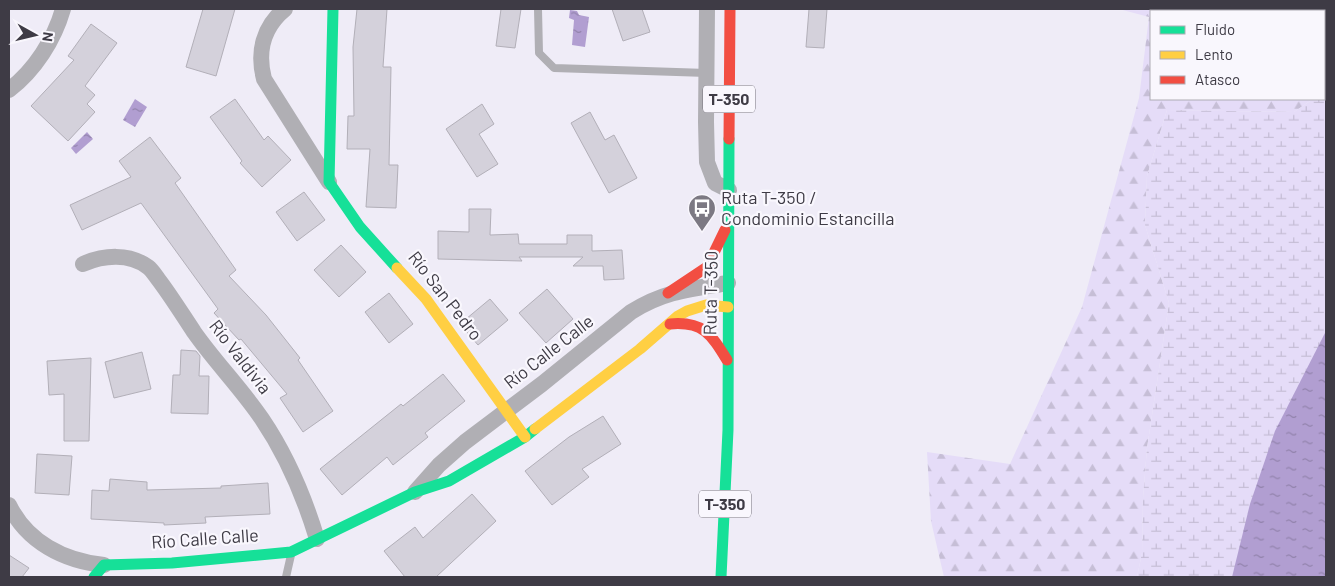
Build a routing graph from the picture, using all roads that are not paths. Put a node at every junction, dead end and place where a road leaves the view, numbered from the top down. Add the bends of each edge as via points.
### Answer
1 (63, 9) edge
2 (284, 9) edge
3 (333, 9) edge
4 (538, 9) edge
5 (707, 9) edge
6 (730, 9) edge
7 (707, 73) junction
8 (9, 90) edge
9 (329, 182) junction
10 (729, 190) junction
11 (729, 221) junction
12 (83, 264) dead end
13 (728, 283) junction
14 (668, 293) junction
15 (728, 307) junction
16 (670, 324) junction
17 (728, 360) junction
18 (506, 412) junction
19 (525, 438) junction
20 (415, 492) junction
21 (9, 505) edge
22 (317, 539) junction
23 (292, 552) junction
24 (99, 571) edge
25 (286, 577) edge
26 (721, 577) edge

1 - 8 street via 47,47
2 - 9 street, Río San Pedro via 266,34 260,56 261,68 264,79
3 - 9 street
4 - 7 lane via 538,53 554,68
5 - 7 street
6 - 10 street, Ruta T-350 / T-350
7 - 10 street via 707,162 715,183
9 - 18 street, Río San Pedro via 360,227 426,299
10 - 11 street, Ruta T-350 / T-350
11 - 13 street, Ruta T-350 / T-350
11 - 14 street via 707,267
12 - 22 street, Río Valdivia via 115,257 127,258 150,268 274,438 297,481
13 - 14 street, Río Calle Calle
13 - 15 street, Ruta T-350 / T-350
14 - 18 street, Río Calle Calle via 631,312
15 - 16 street, Río Calle Calle via 698,307
15 - 17 street, Ruta T-350 / T-350
16 - 17 street via 680,322 700,326 715,339
16 - 19 street, Río Calle Calle
17 - 26 street, Ruta T-350 / T-350
18 - 19 street, Río San Pedro
18 - 20 street, Río Calle Calle via 465,442
19 - 20 street, Río Calle Calle via 449,481
20 - 22 street, Río Calle Calle
21 - 24 street, Río Calle Calle via 21,524 44,546
22 - 23 street, Río Calle Calle
23 - 24 street, Río Calle Calle
23 - 25 lane

